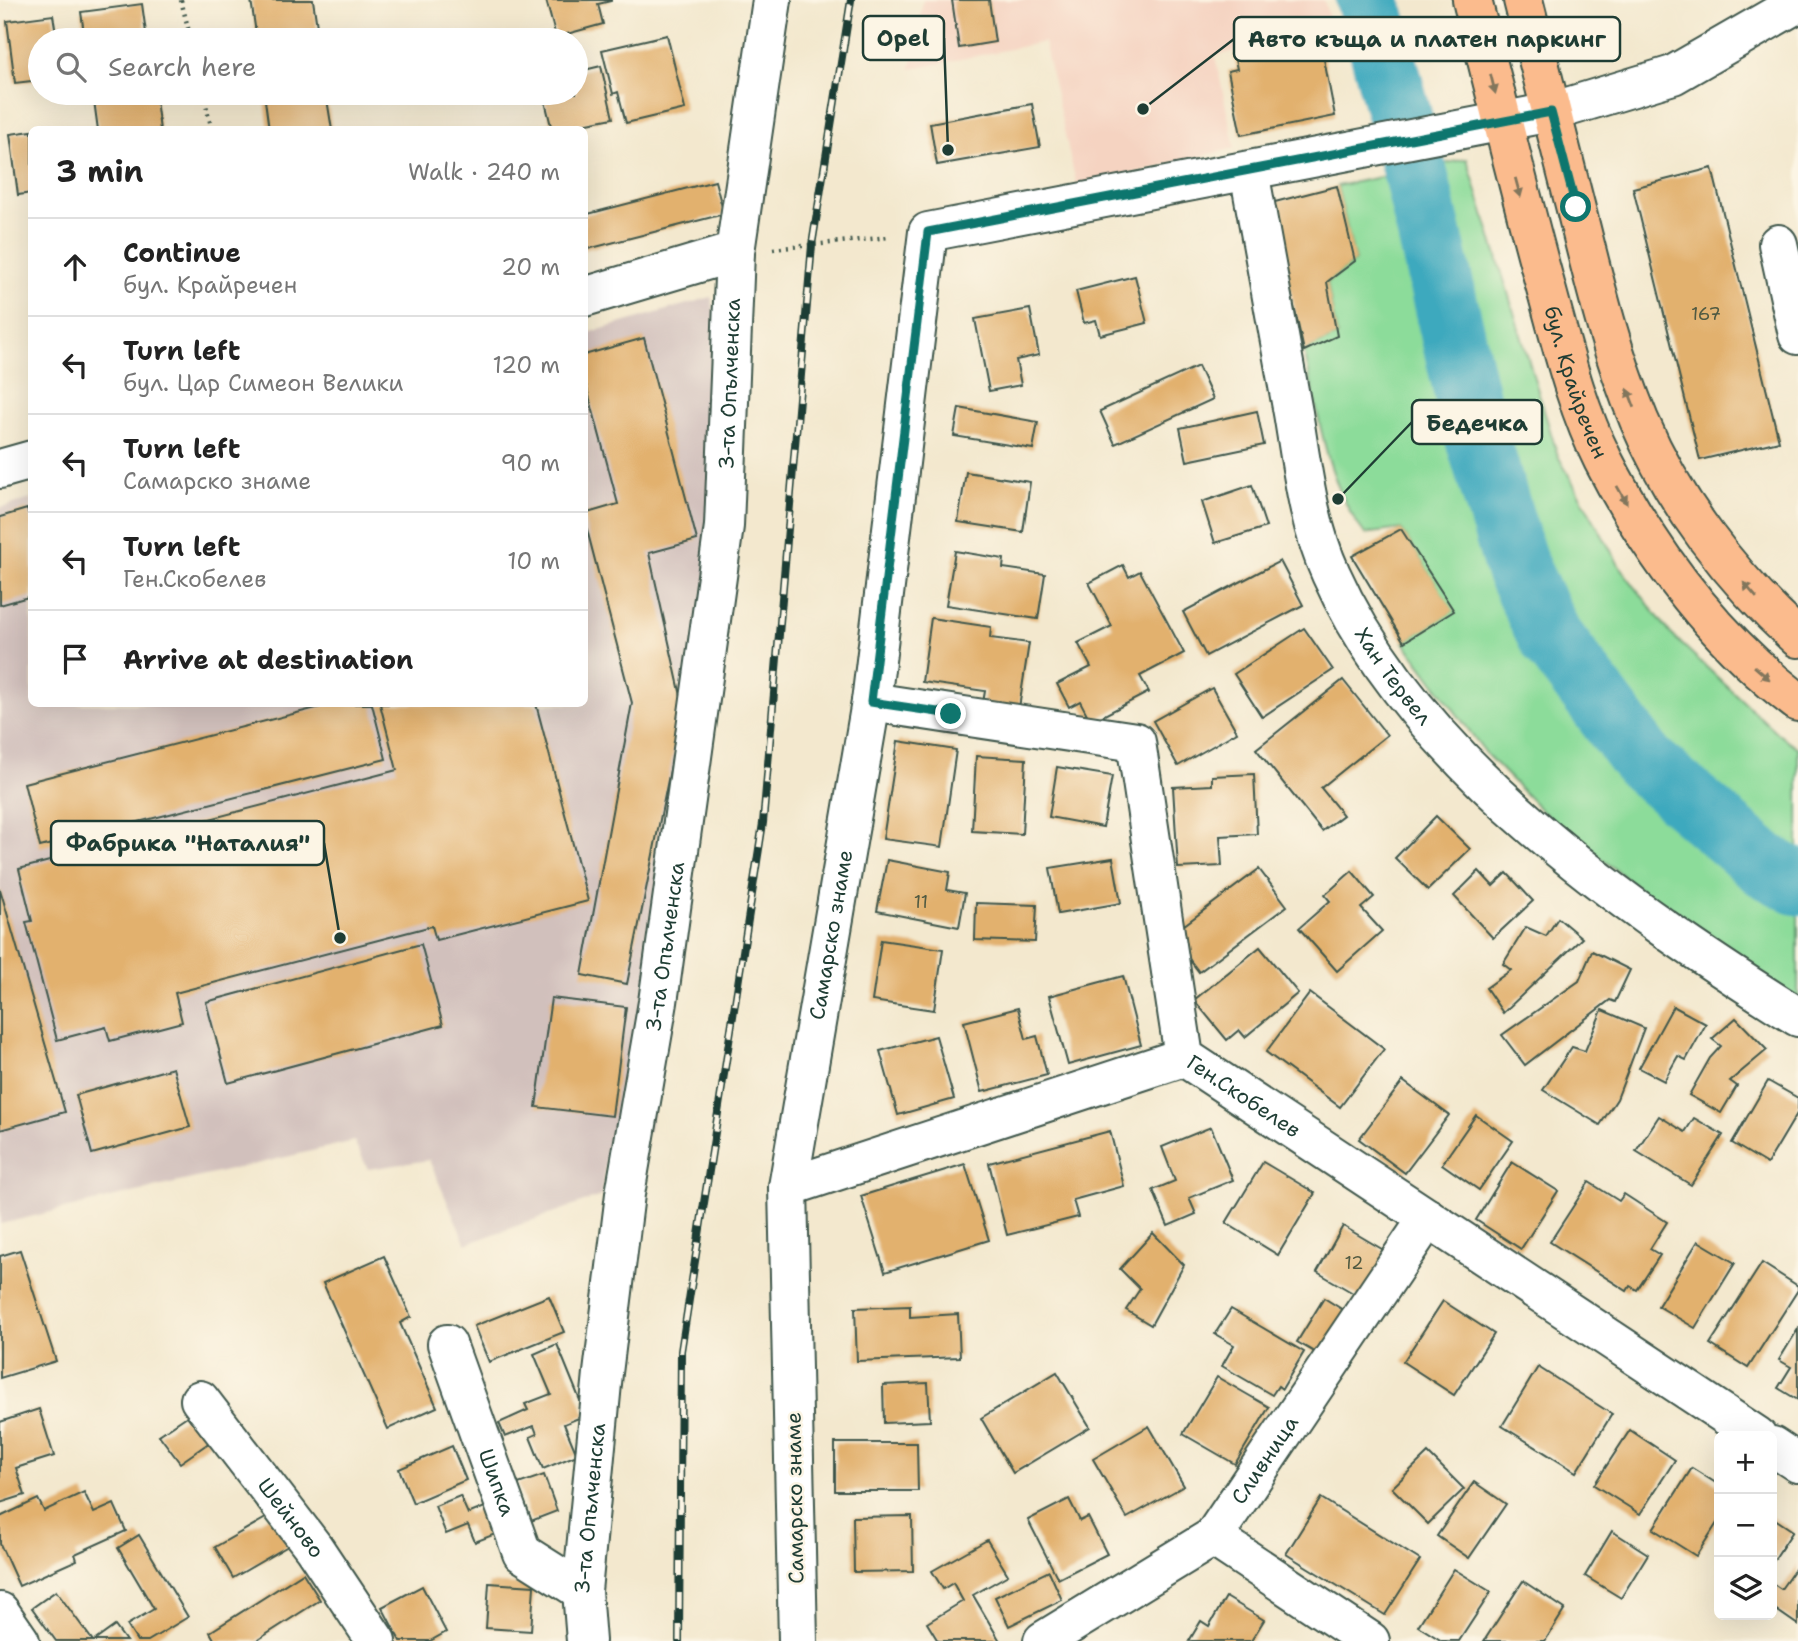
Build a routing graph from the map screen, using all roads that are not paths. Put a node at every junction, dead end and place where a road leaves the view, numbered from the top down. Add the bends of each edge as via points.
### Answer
1 (772, 0) edge
2 (1472, 0) edge
3 (1523, 0) edge
4 (1798, 3) edge
5 (1551, 112) junction
6 (1502, 121) junction
7 (1249, 171) junction
8 (1778, 244) dead end
9 (735, 252) junction
10 (588, 296) edge
11 (1797, 330) edge
12 (28, 461) edge
13 (0, 469) edge
14 (1798, 638) edge
15 (871, 702) junction
16 (1798, 702) edge
17 (1798, 1017) edge
18 (1184, 1057) junction
19 (788, 1187) junction
20 (1428, 1218) junction
21 (447, 1344) dead end
22 (200, 1400) dead end
23 (1749, 1431) edge
24 (1777, 1449) edge
25 (1798, 1463) edge
26 (1213, 1537) junction
27 (582, 1591) junction
28 (0, 1612) edge
29 (20, 1641) edge
30 (376, 1641) edge
31 (586, 1641) edge
32 (798, 1641) edge
33 (1043, 1641) edge
34 (1370, 1641) edge

1 - 9 street, 3-та Опълченска
2 -> 6 main road, бул. Крайречен
3 - 5 main road, бул. Крайречен
4 - 5 street via 1673,75
5 - 6 street
14 -> 5 main road, бул. Крайречен via 1719,555 1664,471 1640,422 1594,281
6 - 7 street
6 -> 16 main road, бул. Крайречен via 1564,352 1602,458 1648,537 1697,607 1752,664
7 - 15 street, Самарско знаме via 928,232
7 - 17 street, Хан Тервел via 1310,508 1330,573 1367,639 1416,706 1473,771 1552,843 1700,955
8 - 11 street
9 - 10 street
9 - 27 street, 3-та Опълченска via 724,526 657,1002 625,1194
12 - 13 street
15 - 18 street, Ген.Скобелев via 1136,742
15 - 19 street, Самарско знаме
18 - 19 street
18 - 20 street, Ген.Скобелев
19 - 32 street, Самарско знаме
20 - 23 street, Ген.Скобелев
20 - 26 street, Сливница
21 - 27 street, Шипка via 522,1553
22 - 30 street, Шейново via 314,1548
24 - 25 street
26 - 33 street, Сливница
26 - 34 street
27 - 31 street, 3-та Опълченска
28 - 29 street

